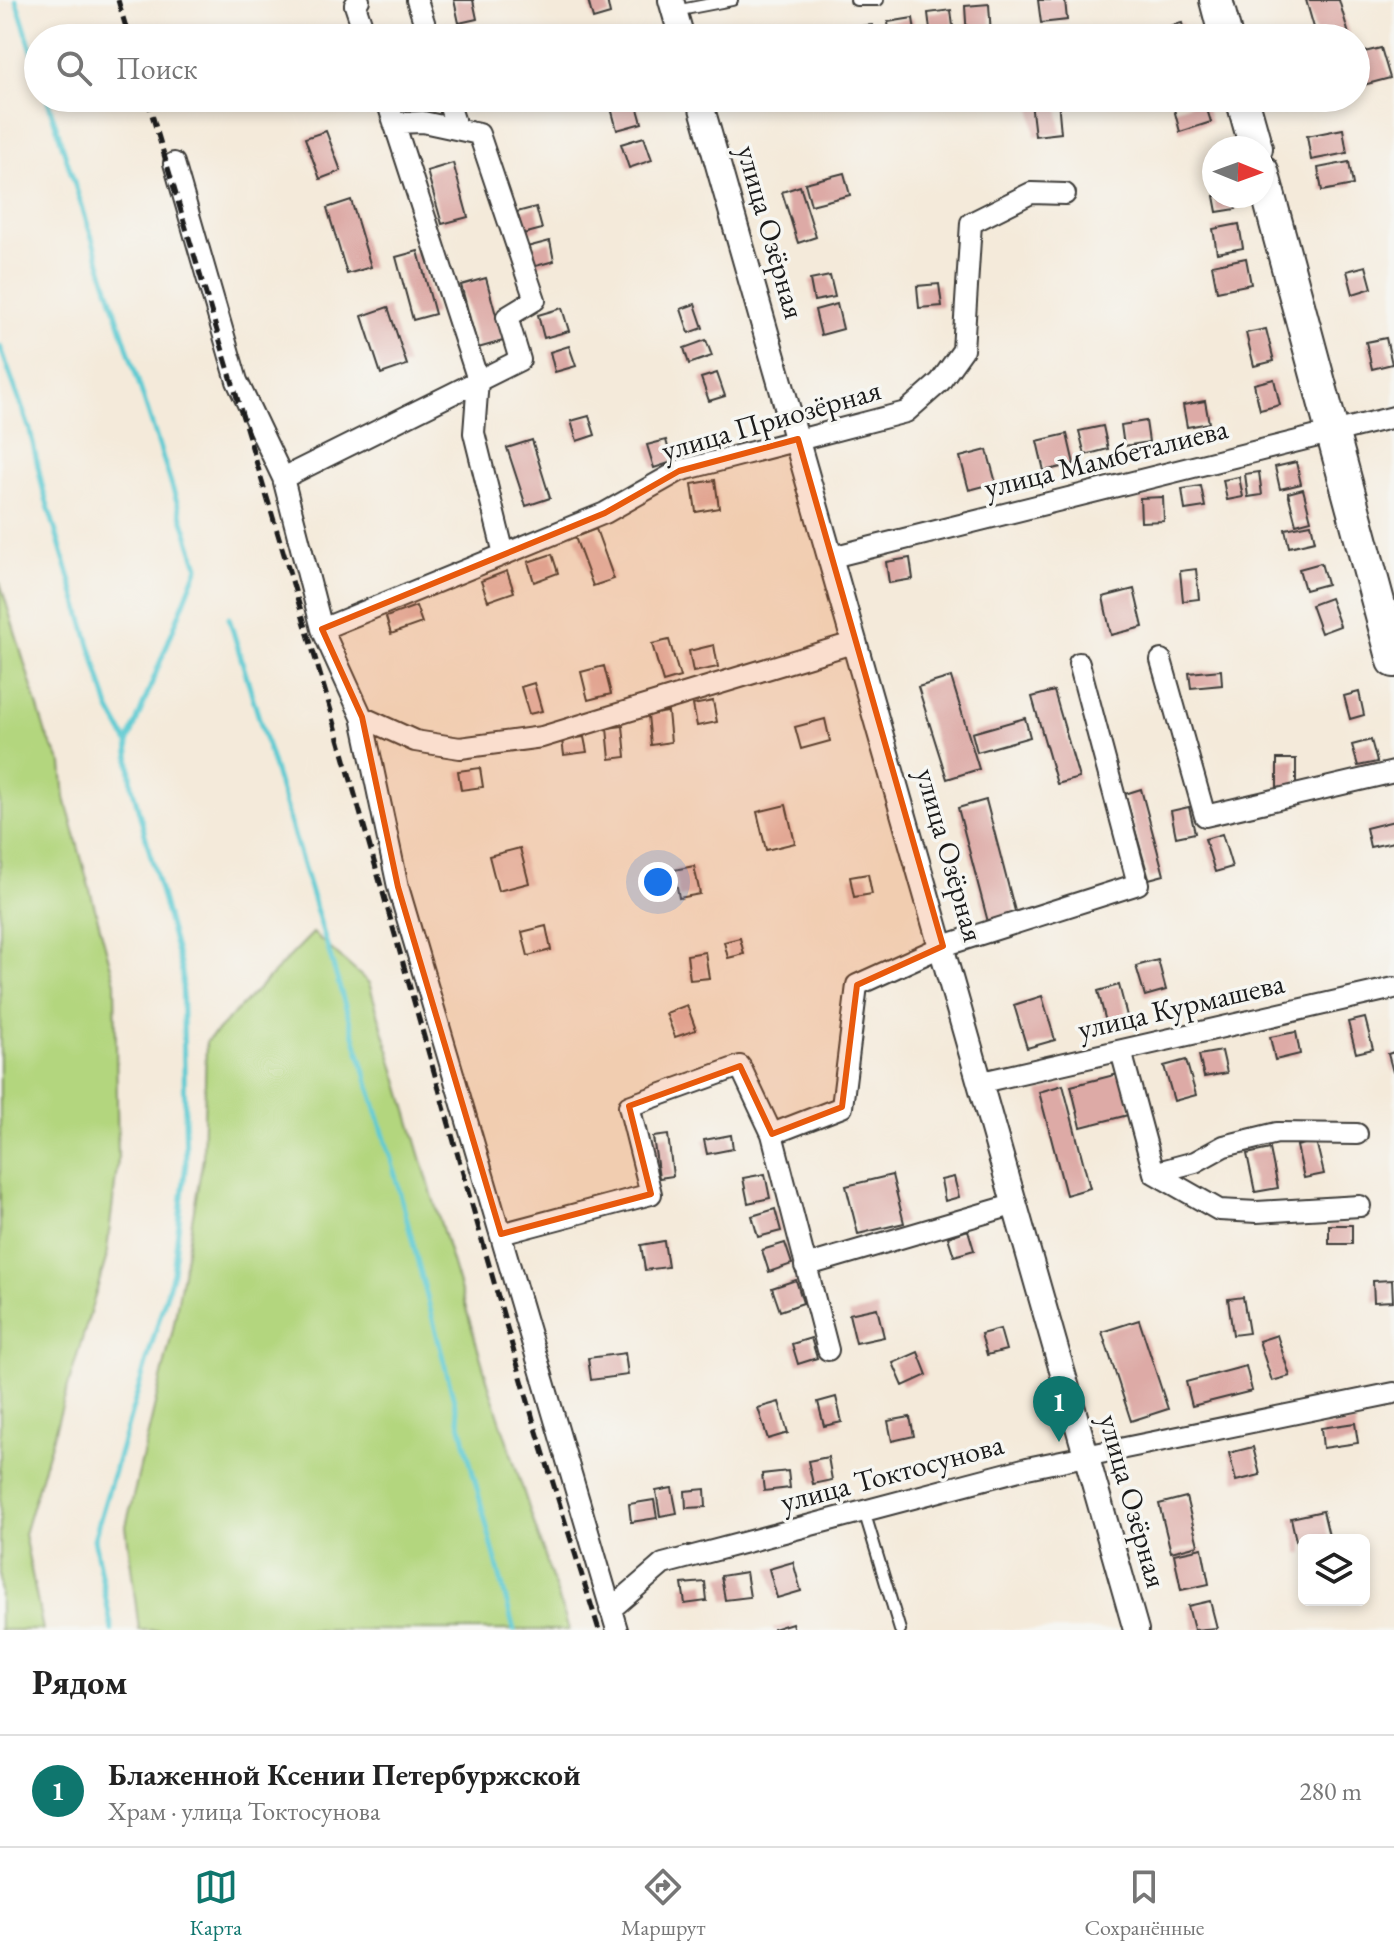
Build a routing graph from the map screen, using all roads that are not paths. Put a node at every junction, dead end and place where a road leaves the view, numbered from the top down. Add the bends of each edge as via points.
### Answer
1 (359, 0) edge
2 (417, 0) edge
3 (732, 0) edge
4 (856, 0) edge
5 (878, 0) edge
6 (1216, 0) edge
7 (672, 6) edge
8 (361, 24) edge
9 (425, 24) edge
10 (1222, 24) edge
11 (390, 112) edge
12 (452, 112) edge
13 (703, 112) edge
14 (1246, 112) edge
15 (394, 123) junction
16 (457, 129) junction
17 (1253, 136) edge
18 (174, 163) dead end
19 (1065, 194) dead end
20 (1272, 208) edge
21 (478, 380) junction
22 (1394, 417) edge
23 (1333, 433) junction
24 (798, 439) junction
25 (283, 478) junction
26 (504, 554) junction
27 (832, 557) junction
28 (322, 629) junction
29 (856, 642) junction
30 (1161, 660) dead end
31 (1394, 661) edge
32 (1079, 663) dead end
33 (362, 717) junction
34 (1394, 772) edge
35 (943, 946) junction
36 (1394, 988) edge
37 (1121, 1051) junction
38 (982, 1082) junction
39 (772, 1134) junction
40 (1357, 1134) dead end
41 (1154, 1173) junction
42 (1016, 1204) junction
43 (1360, 1206) dead end
44 (501, 1234) junction
45 (805, 1266) junction
46 (828, 1350) dead end
47 (1394, 1393) edge
48 (1088, 1458) junction
49 (864, 1511) junction
50 (610, 1610) junction
51 (617, 1630) edge
52 (900, 1630) edge
53 (1136, 1630) edge

1 - 8 street via 355,5
2 - 9 street
3 - 7 lane
4 - 5 lane
6 - 10 highway
11 - 15 street
12 - 16 street
13 - 24 street, улица Озёрная
14 - 17 highway
15 - 16 street
15 - 21 street
16 - 21 street via 479,134 535,300 507,317 520,360
18 - 25 street via 237,381
19 - 24 street, улица Приозёрная via 1031,193 971,223 963,350 940,382 906,412
20 - 23 highway
21 - 25 street
21 - 26 street via 474,433
22 - 23 street, улица Мамбеталиева
23 - 27 street, улица Мамбеталиева
23 - 31 highway
24 - 26 street, улица Приозёрная via 679,471 605,513
24 - 27 street, улица Озёрная
25 - 28 street
26 - 28 street, улица Приозёрная
27 - 29 street, улица Озёрная
28 - 33 street
29 - 33 street via 542,737 460,748 415,741
29 - 35 street, улица Озёрная
30 - 34 street via 1205,816
32 - 35 street via 1138,884
33 - 44 street via 398,887
35 - 38 street, улица Озёрная
35 - 39 street via 857,985 842,1107
36 - 37 street, улица Курмашева
37 - 38 street, улица Курмашева
37 - 41 street
38 - 42 street, улица Озёрная
39 - 44 street via 740,1066 629,1106 651,1194
39 - 45 street
40 - 41 street via 1277,1133 1224,1146 1195,1162
41 - 43 street via 1219,1210
42 - 45 street
42 - 48 street, улица Озёрная
44 - 50 street
45 - 46 street
47 - 48 street, улица Токтосунова
48 - 49 street, улица Токтосунова via 1027,1468
48 - 53 street, улица Озёрная
49 - 50 street, улица Токтосунова via 663,1564
49 - 52 lane
50 - 51 street

